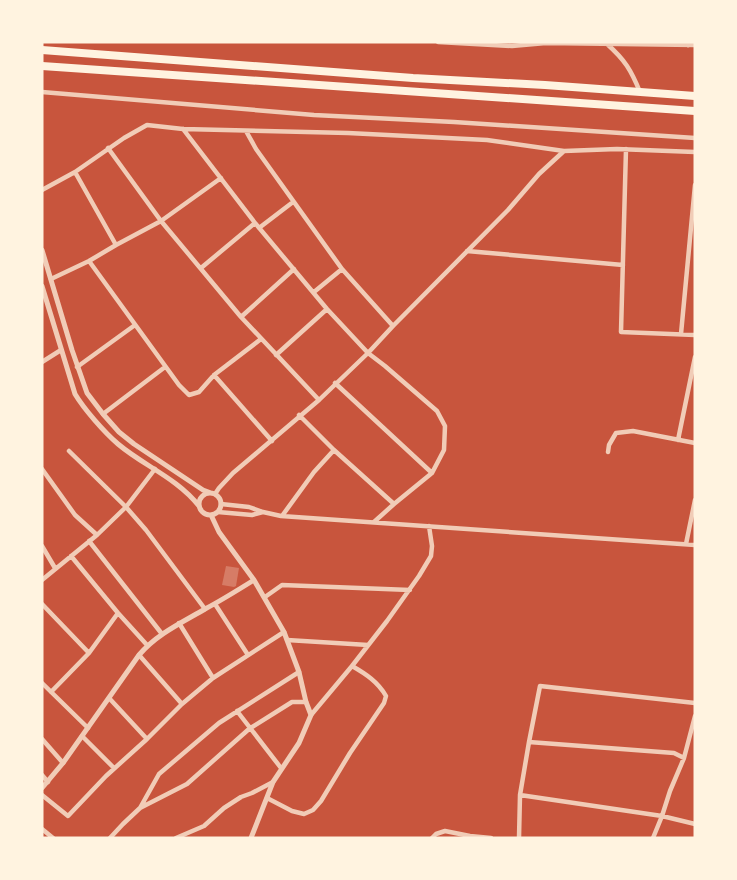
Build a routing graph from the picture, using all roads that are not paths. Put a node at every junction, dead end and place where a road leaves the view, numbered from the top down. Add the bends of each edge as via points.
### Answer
1 (438, 42) edge
2 (607, 44) junction
3 (691, 44) edge
4 (42, 50) edge
5 (42, 66) edge
6 (42, 92) edge
7 (640, 92) junction
8 (695, 96) edge
9 (695, 111) edge
10 (183, 129) junction
11 (246, 131) junction
12 (695, 138) edge
13 (108, 148) junction
14 (626, 149) junction
15 (564, 151) junction
16 (695, 152) edge
17 (75, 172) junction
18 (221, 178) junction
19 (695, 185) edge
20 (42, 190) edge
21 (293, 202) junction
22 (160, 221) junction
23 (255, 223) junction
24 (259, 228) junction
25 (116, 245) junction
26 (42, 250) edge
27 (467, 251) junction
28 (89, 261) junction
29 (623, 265) junction
30 (201, 268) junction
31 (294, 269) junction
32 (342, 269) junction
33 (51, 279) junction
34 (42, 286) edge
35 (314, 292) junction
36 (327, 309) junction
37 (241, 317) junction
38 (135, 325) junction
39 (393, 326) junction
40 (681, 334) junction
41 (695, 335) edge
42 (261, 339) junction
43 (61, 350) junction
44 (368, 353) junction
45 (276, 355) junction
46 (695, 357) edge
47 (42, 362) edge
48 (77, 367) junction
49 (165, 367) junction
50 (214, 375) junction
51 (334, 383) junction
52 (319, 399) junction
53 (103, 414) junction
54 (299, 416) junction
55 (678, 440) junction
56 (272, 441) junction
57 (695, 443) edge
58 (334, 450) junction
59 (69, 451) dead end
60 (608, 452) dead end
61 (42, 469) edge
62 (155, 469) junction
63 (432, 473) junction
64 (213, 494) junction
65 (695, 500) edge
66 (221, 504) junction
67 (394, 504) junction
68 (199, 506) junction
69 (126, 507) junction
70 (218, 512) junction
71 (263, 512) junction
72 (211, 515) junction
73 (281, 516) junction
74 (374, 522) junction
75 (429, 526) junction
76 (97, 536) junction
77 (89, 541) junction
78 (686, 544) junction
79 (695, 545) edge
80 (42, 546) edge
81 (71, 556) junction
82 (56, 568) junction
83 (42, 580) edge
84 (254, 580) junction
85 (410, 590) junction
86 (265, 597) junction
87 (42, 604) edge
88 (215, 604) junction
89 (206, 609) junction
90 (118, 613) junction
91 (179, 623) junction
92 (284, 632) junction
93 (162, 634) junction
94 (287, 640) junction
95 (147, 645) junction
96 (368, 645) junction
97 (89, 653) junction
98 (139, 655) junction
99 (248, 655) junction
100 (352, 666) junction
101 (299, 672) junction
102 (213, 678) junction
103 (42, 683) edge
104 (51, 692) junction
105 (109, 698) junction
106 (306, 702) junction
107 (695, 703) edge
108 (182, 704) junction
109 (237, 711) junction
110 (311, 715) junction
111 (695, 716) edge
112 (88, 728) junction
113 (249, 729) junction
114 (82, 736) junction
115 (42, 739) edge
116 (147, 739) junction
117 (529, 742) junction
118 (684, 758) junction
119 (63, 763) junction
120 (114, 768) junction
121 (281, 768) junction
122 (42, 775) edge
123 (48, 782) junction
124 (273, 782) junction
125 (42, 788) edge
126 (42, 795) edge
127 (520, 795) junction
128 (267, 798) junction
129 (140, 808) junction
130 (662, 816) junction
131 (695, 824) edge
132 (42, 830) edge
133 (434, 836) edge
134 (53, 838) edge
135 (110, 838) edge
136 (176, 838) edge
137 (251, 838) edge
138 (491, 838) edge
139 (519, 838) edge
140 (653, 838) edge

1 - 2 street via 512,46
2 - 3 street
2 - 7 street via 631,70
4 - 7 highway
5 - 9 highway
6 - 12 street via 314,116
7 - 8 highway
10 - 11 street
10 - 13 street via 147,125
10 - 18 street
11 - 15 street via 487,140
11 - 21 street
13 - 17 street
13 - 22 street
14 - 15 street
14 - 16 street
14 - 29 street
15 - 27 street
17 - 20 street
17 - 25 street
18 - 22 street
18 - 23 street
19 - 40 street
21 - 24 street
21 - 32 street
22 - 25 street
22 - 30 street
23 - 24 street
23 - 30 street
24 - 31 street
25 - 28 street
26 - 33 street
27 - 29 street
27 - 39 street
28 - 33 street
28 - 38 street
29 - 40 street via 621,332
30 - 37 street
31 - 35 street
31 - 37 street
32 - 35 street
32 - 39 street
33 - 48 street
34 - 43 street
35 - 36 street
36 - 44 street
36 - 45 street
37 - 42 street
38 - 48 street
38 - 49 street
39 - 44 street
40 - 41 street
42 - 45 street
42 - 50 street
43 - 47 street
43 - 62 street via 81,404 117,444
44 - 51 street
44 - 63 street via 437,411 445,426 444,450
45 - 52 street
46 - 55 street
48 - 53 street via 87,393
49 - 50 street via 189,394 199,392
49 - 53 street
50 - 56 street
51 - 52 street
51 - 63 street
52 - 54 street
53 - 64 street via 134,444
54 - 56 street
54 - 58 street
55 - 57 street
55 - 60 street via 633,431 616,433
56 - 64 street
58 - 67 street
58 - 73 street
59 - 69 street
61 - 76 street via 75,515
62 - 68 street via 174,481
62 - 69 street
63 - 67 street
64 - 66 street
64 - 68 street via 201,497
65 - 78 street
66 - 70 street
66 - 71 street
67 - 74 street
68 - 72 street
69 - 76 street
69 - 89 street
70 - 71 street
70 - 72 street
71 - 73 street
72 - 84 street
73 - 74 street
74 - 75 street
75 - 78 street
75 - 85 street via 431,556
76 - 77 street
77 - 81 street
77 - 93 street
78 - 79 street
80 - 82 street
81 - 82 street
81 - 90 street
82 - 83 street
84 - 86 street
84 - 88 street
85 - 86 street via 282,585
85 - 96 street
86 - 92 street
87 - 97 street
88 - 89 street
88 - 99 street
89 - 91 street
90 - 95 street
90 - 97 street
91 - 93 street
91 - 102 street
92 - 94 street
92 - 99 street
93 - 95 street
94 - 96 street
94 - 101 street
95 - 98 street
96 - 100 street
97 - 104 street
98 - 105 street
98 - 108 street
99 - 102 street
100 - 110 street
100 - 128 street via 372,678 386,696 321,801 304,814
101 - 106 street
101 - 109 street
102 - 108 street
103 - 104 street
104 - 112 street
105 - 112 street
105 - 116 street
106 - 110 street
106 - 113 street via 292,702
107 - 117 street via 540,686
108 - 116 street
109 - 113 street
109 - 129 street via 159,774
110 - 121 street via 299,743
111 - 118 street
112 - 114 street
113 - 121 street
113 - 129 street via 187,784
114 - 119 street
114 - 120 street
115 - 119 street
116 - 120 street
117 - 118 street via 674,753
117 - 127 street
118 - 130 street
119 - 123 street
120 - 126 street via 68,816
121 - 124 street
122 - 123 street
123 - 125 street
124 - 128 street
124 - 136 street via 241,797 204,826
127 - 130 street
127 - 139 street
128 - 137 street
129 - 135 street
130 - 131 street
130 - 140 street
132 - 134 street
133 - 138 street via 445,831

